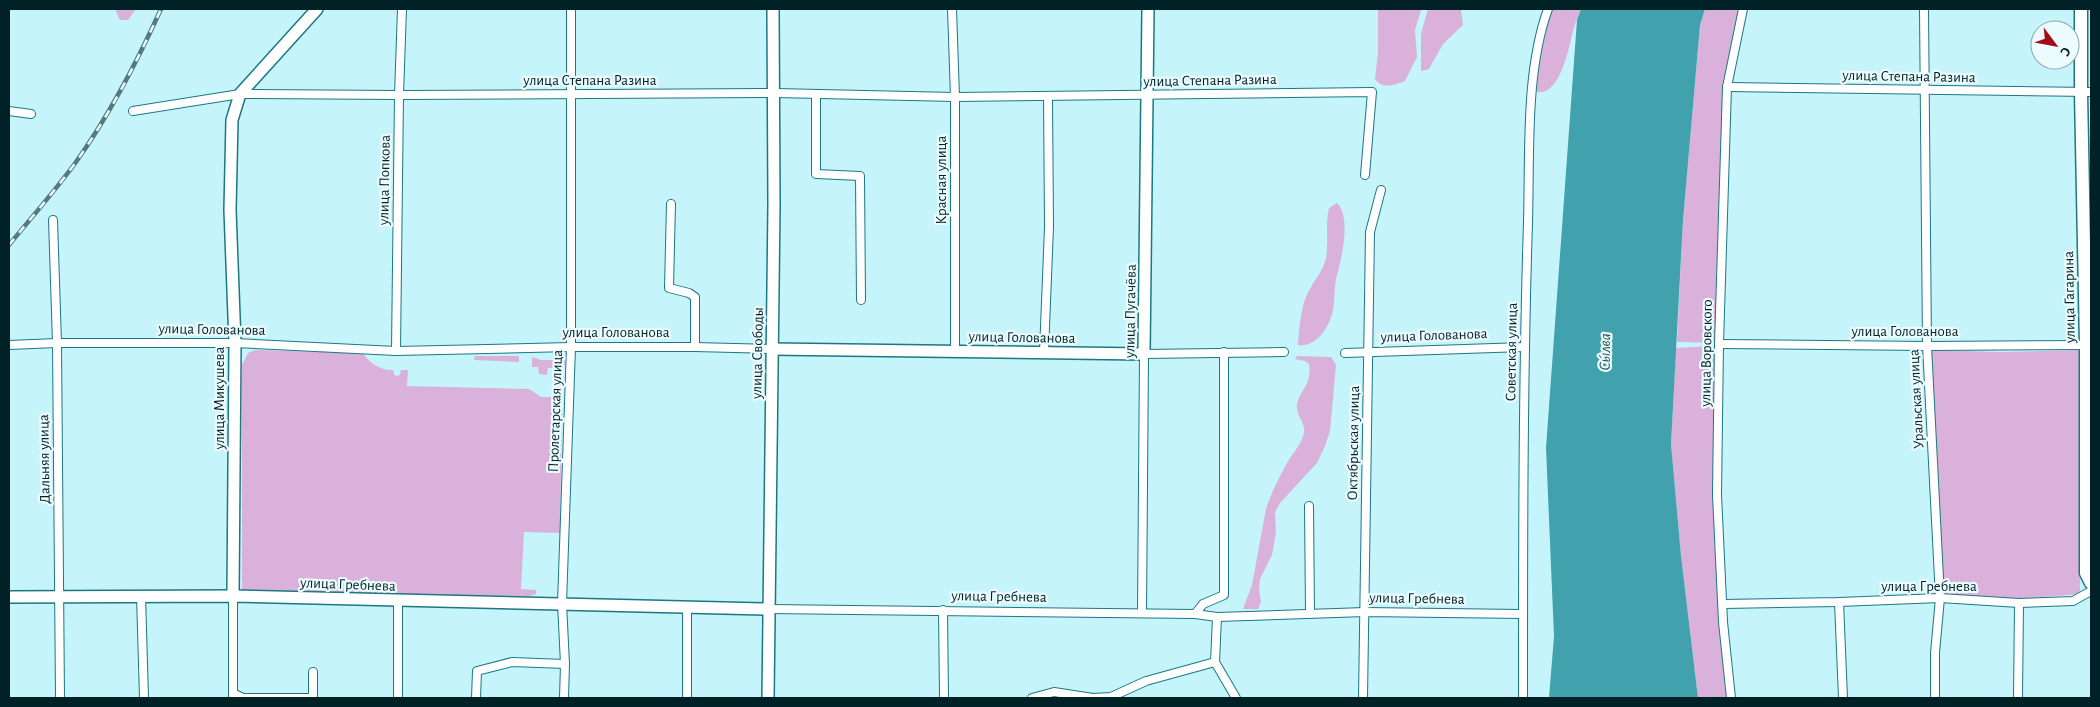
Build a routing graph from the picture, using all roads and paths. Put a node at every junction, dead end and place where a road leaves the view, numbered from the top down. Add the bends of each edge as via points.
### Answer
1 (318, 9) edge
2 (402, 9) edge
3 (571, 9) edge
4 (773, 9) edge
5 (952, 9) edge
6 (1148, 9) edge
7 (1548, 9) edge
8 (1743, 9) edge
9 (1924, 9) edge
10 (2081, 9) edge
11 (1727, 87) junction
12 (1923, 89) junction
13 (2086, 92) edge
14 (775, 93) junction
15 (240, 94) junction
16 (572, 94) junction
17 (816, 94) junction
18 (399, 95) junction
19 (1148, 95) junction
20 (1048, 96) junction
21 (955, 97) junction
22 (9, 111) edge
23 (133, 111) dead end
24 (31, 114) dead end
25 (1365, 175) dead end
26 (1381, 190) dead end
27 (671, 204) dead end
28 (53, 220) dead end
29 (861, 300) dead end
30 (57, 343) junction
31 (235, 343) junction
32 (1719, 344) junction
33 (9, 345) edge
34 (2089, 345) edge
35 (1927, 346) junction
36 (571, 347) junction
37 (694, 347) junction
38 (1524, 348) junction
39 (772, 349) junction
40 (396, 351) junction
41 (954, 351) junction
42 (1044, 352) junction
43 (1224, 352) junction
44 (1284, 352) dead end
45 (1368, 352) junction
46 (1345, 353) dead end
47 (1144, 354) junction
48 (1309, 506) dead end
49 (2091, 583) edge
50 (2091, 591) edge
51 (141, 595) junction
52 (60, 596) junction
53 (233, 596) junction
54 (9, 597) edge
55 (1940, 598) junction
56 (398, 601) junction
57 (1839, 602) junction
58 (562, 603) junction
59 (2019, 603) junction
60 (1722, 604) junction
61 (687, 607) junction
62 (769, 609) junction
63 (943, 610) junction
64 (1365, 612) junction
65 (1142, 613) junction
66 (1310, 613) junction
67 (1195, 614) junction
68 (1523, 614) junction
69 (1217, 617) junction
70 (1215, 662) junction
71 (565, 664) junction
72 (312, 672) dead end
73 (233, 696) edge
74 (60, 698) edge
75 (144, 698) edge
76 (313, 698) edge
77 (398, 698) edge
78 (476, 698) edge
79 (564, 698) edge
80 (687, 698) edge
81 (768, 698) edge
82 (944, 698) edge
83 (1032, 698) edge
84 (1236, 698) edge
85 (1364, 698) edge
86 (1523, 698) edge
87 (1731, 698) edge
88 (1843, 698) edge
89 (1936, 698) edge
90 (2018, 698) edge

1 - 15 street, улица Микушева
2 - 18 street, улица Попкова
3 - 16 street, Пролетарская улица
4 - 14 street, улица Свободы
5 - 21 street, Красная улица
6 - 19 street, улица Пугачёва
7 - 38 street, Советская улица via 1541,29 1532,92
8 - 11 street, улица Воровского
9 - 12 street, Уральская улица
10 - 13 main road, улица Гагарина
11 - 12 street, улица Степана Разина
11 - 32 street, улица Воровского
12 - 13 street, улица Степана Разина
12 - 35 street, Уральская улица
13 - 34 main road, улица Гагарина
14 - 16 street, улица Степана Разина
14 - 17 street, улица Степана Разина
14 - 39 street, улица Свободы
15 - 18 street, улица Степана Разина
15 - 23 street, улица Степана Разина
15 - 31 street, улица Микушева via 232,120 230,210
16 - 18 street, улица Степана Разина
16 - 36 street, Пролетарская улица
17 - 21 street, улица Степана Разина
17 - 29 street via 816,174 860,176
18 - 40 street, улица Попкова
19 - 20 street, улица Степана Разина
19 - 25 street, улица Степана Разина via 1372,92
19 - 47 street, улица Пугачёва
20 - 21 street, улица Степана Разина
20 - 42 street via 1049,227
21 - 41 street, Красная улица
22 - 24 street
26 - 45 street, Октябрьская улица via 1370,232
27 - 37 street via 669,288 695,297
28 - 30 street, Дальняя улица
30 - 31 street, улица Голованова
30 - 33 street, улица Голованова
30 - 52 street, Дальняя улица
31 - 40 street, улица Голованова
31 - 53 street, улица Микушева
32 - 35 street, улица Голованова
32 - 60 street, улица Воровского via 1717,495
34 - 35 street, улица Голованова
34 - 49 main road, улица Гагарина via 2086,573
35 - 55 street, Уральская улица
36 - 37 street, улица Голованова
36 - 40 street, улица Голованова
36 - 58 street, Пролетарская улица
37 - 39 street, улица Голованова
38 - 45 street, улица Голованова
38 - 68 street, Советская улица
39 - 41 street, улица Голованова
39 - 62 street, улица Свободы
41 - 42 street, улица Голованова
42 - 47 street, улица Голованова
43 - 44 street, улица Голованова
43 - 47 street, улица Голованова
43 - 67 street via 1224,595 1203,604
45 - 46 street, улица Голованова
45 - 64 street, Октябрьская улица
47 - 65 street, улица Пугачёва
48 - 66 street
50 - 59 street, улица Гребнева via 2073,601
51 - 52 street, улица Гребнева
51 - 53 street, улица Гребнева
51 - 75 street
52 - 54 street, улица Гребнева
52 - 74 street, Дальняя улица
53 - 56 street, улица Гребнева
53 - 73 street, улица Микушева
55 - 57 street, улица Гребнева
55 - 59 street, улица Гребнева
55 - 89 street, Уральская улица
56 - 58 street, улица Гребнева
56 - 77 street
57 - 60 street, улица Гребнева
57 - 88 street
58 - 61 street, улица Гребнева
58 - 71 street, Пролетарская улица
59 - 90 street
60 - 87 street, улица Воровского
61 - 62 street, улица Гребнева
61 - 80 street
62 - 63 street, улица Гребнева
62 - 81 street, улица Свободы
63 - 65 street, улица Гребнева
63 - 82 street
64 - 66 street, улица Гребнева
64 - 68 street, улица Гребнева
64 - 85 street, Октябрьская улица
65 - 67 street, улица Гребнева
66 - 69 street, улица Гребнева
67 - 69 street, улица Гребнева
68 - 86 street, Советская улица
69 - 70 street
70 - 83 street via 1146,681 1111,697 1093,698 1054,692
70 - 84 street
71 - 78 street via 512,662 477,671
71 - 79 street, Пролетарская улица
72 - 76 street
73 - 76 street

